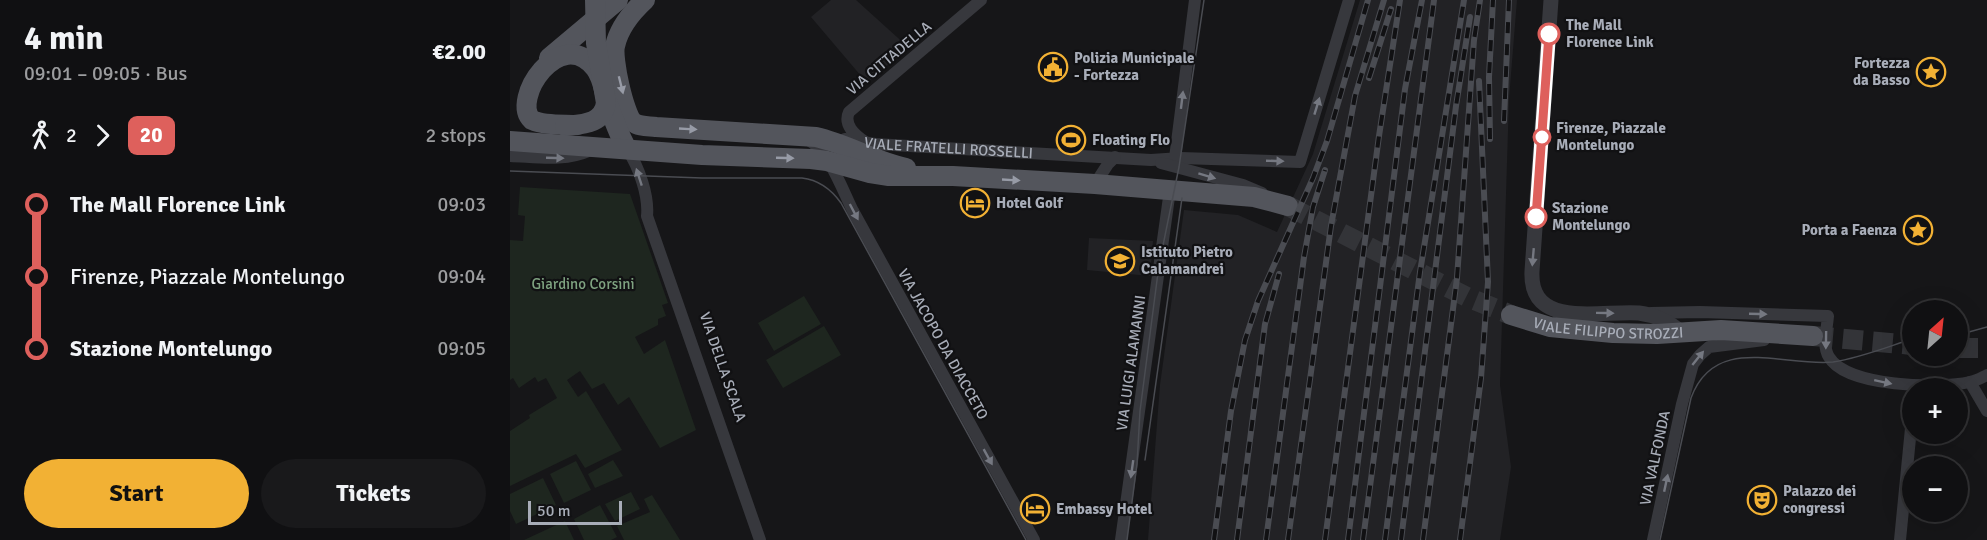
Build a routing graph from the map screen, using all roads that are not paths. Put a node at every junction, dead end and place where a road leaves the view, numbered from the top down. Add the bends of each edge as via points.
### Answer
1 (618, 0) edge
2 (645, 0) edge
3 (981, 0) edge
4 (1195, 0) edge
5 (1348, 0) edge
6 (1551, 0) edge
7 (595, 9) edge
8 (541, 64) junction
9 (512, 85) dead end
10 (605, 95) junction
11 (578, 124) junction
12 (510, 134) edge
13 (791, 135) junction
14 (816, 137) junction
15 (510, 141) edge
16 (869, 144) junction
17 (597, 147) junction
18 (627, 149) junction
19 (510, 156) edge
20 (1115, 157) junction
21 (1175, 158) junction
22 (1151, 160) junction
23 (827, 161) junction
24 (953, 176) junction
25 (1095, 184) junction
26 (1170, 190) junction
27 (1286, 205) joint
28 (648, 206) junction
29 (1700, 312) junction
30 (1641, 313) junction
31 (1511, 315) tunnel mouth
32 (1681, 332) junction
33 (1808, 335) joint
34 (1987, 375) edge
35 (1902, 385) edge
36 (1977, 386) edge
37 (1987, 411) edge
38 (1909, 444) edge
39 (760, 540) edge
40 (765, 540) edge
41 (1034, 540) edge
42 (1121, 540) edge
43 (1653, 540) edge
44 (1900, 540) edge

1 - 7 main road
2 -> 13 main road, VIALE FRATELLI ROSSELLI via 628,18 615,48 631,120 656,127
3 - 16 street, VIA CITTADELLA via 849,112 849,125
21 -> 4 street
21 -> 5 street, VIALE FRATELLI ROSSELLI via 1300,162
6 -> 30 street via 1533,291 1545,306 1559,311
7 - 8 main road
7 - 10 main road
8 - 9 main road
8 - 10 main road via 565,55 582,57 597,72
8 - 11 main road via 522,92 526,115 542,122
10 - 11 main road via 601,115 593,122
10 - 18 main road
11 - 12 main road
13 - 14 main road, VIALE FRATELLI ROSSELLI
13 - 23 street, VIALE FRATELLI ROSSELLI via 812,141
14 - 16 street, VIALE FRATELLI ROSSELLI
14 - 24 main road, VIALE FRATELLI ROSSELLI via 883,162
15 - 17 main road
16 - 20 street, VIALE FRATELLI ROSSELLI
17 - 18 main road
19 -> 17 street via 562,159
18 -> 23 main road
28 -> 18 street, VIA DELLA SCALA
20 - 22 street, VIALE FRATELLI ROSSELLI
20 - 25 street
21 - 22 street, VIALE FRATELLI ROSSELLI
22 -> 27 street, VIALE FRATELLI ROSSELLI via 1249,188
23 - 24 main road via 883,175
23 -> 41 street, VIA JACOPO DA DIACCETO
24 -> 25 main road
25 - 26 main road
26 - 27 main road via 1254,197
26 -> 42 street, VIA LUIGI ALAMANNI
28 - 39 street, VIA DELLA SCALA via 647,216
28 - 40 street, VIA DELLA SCALA via 655,214
29 - 30 street, VIALE FILIPPO STROZZI
29 - 32 street, VIALE FILIPPO STROZZI
29 -> 35 street, VIALE FILIPPO STROZZI via 1828,316 1826,349 1830,359 1857,375
30 - 32 street
31 - 32 main road, VIALE FILIPPO STROZZI via 1563,329
32 - 33 main road
43 -> 33 street, VIA VALFONDA via 1693,364 1709,347
34 - 36 street
36 - 37 street
38 - 44 street

